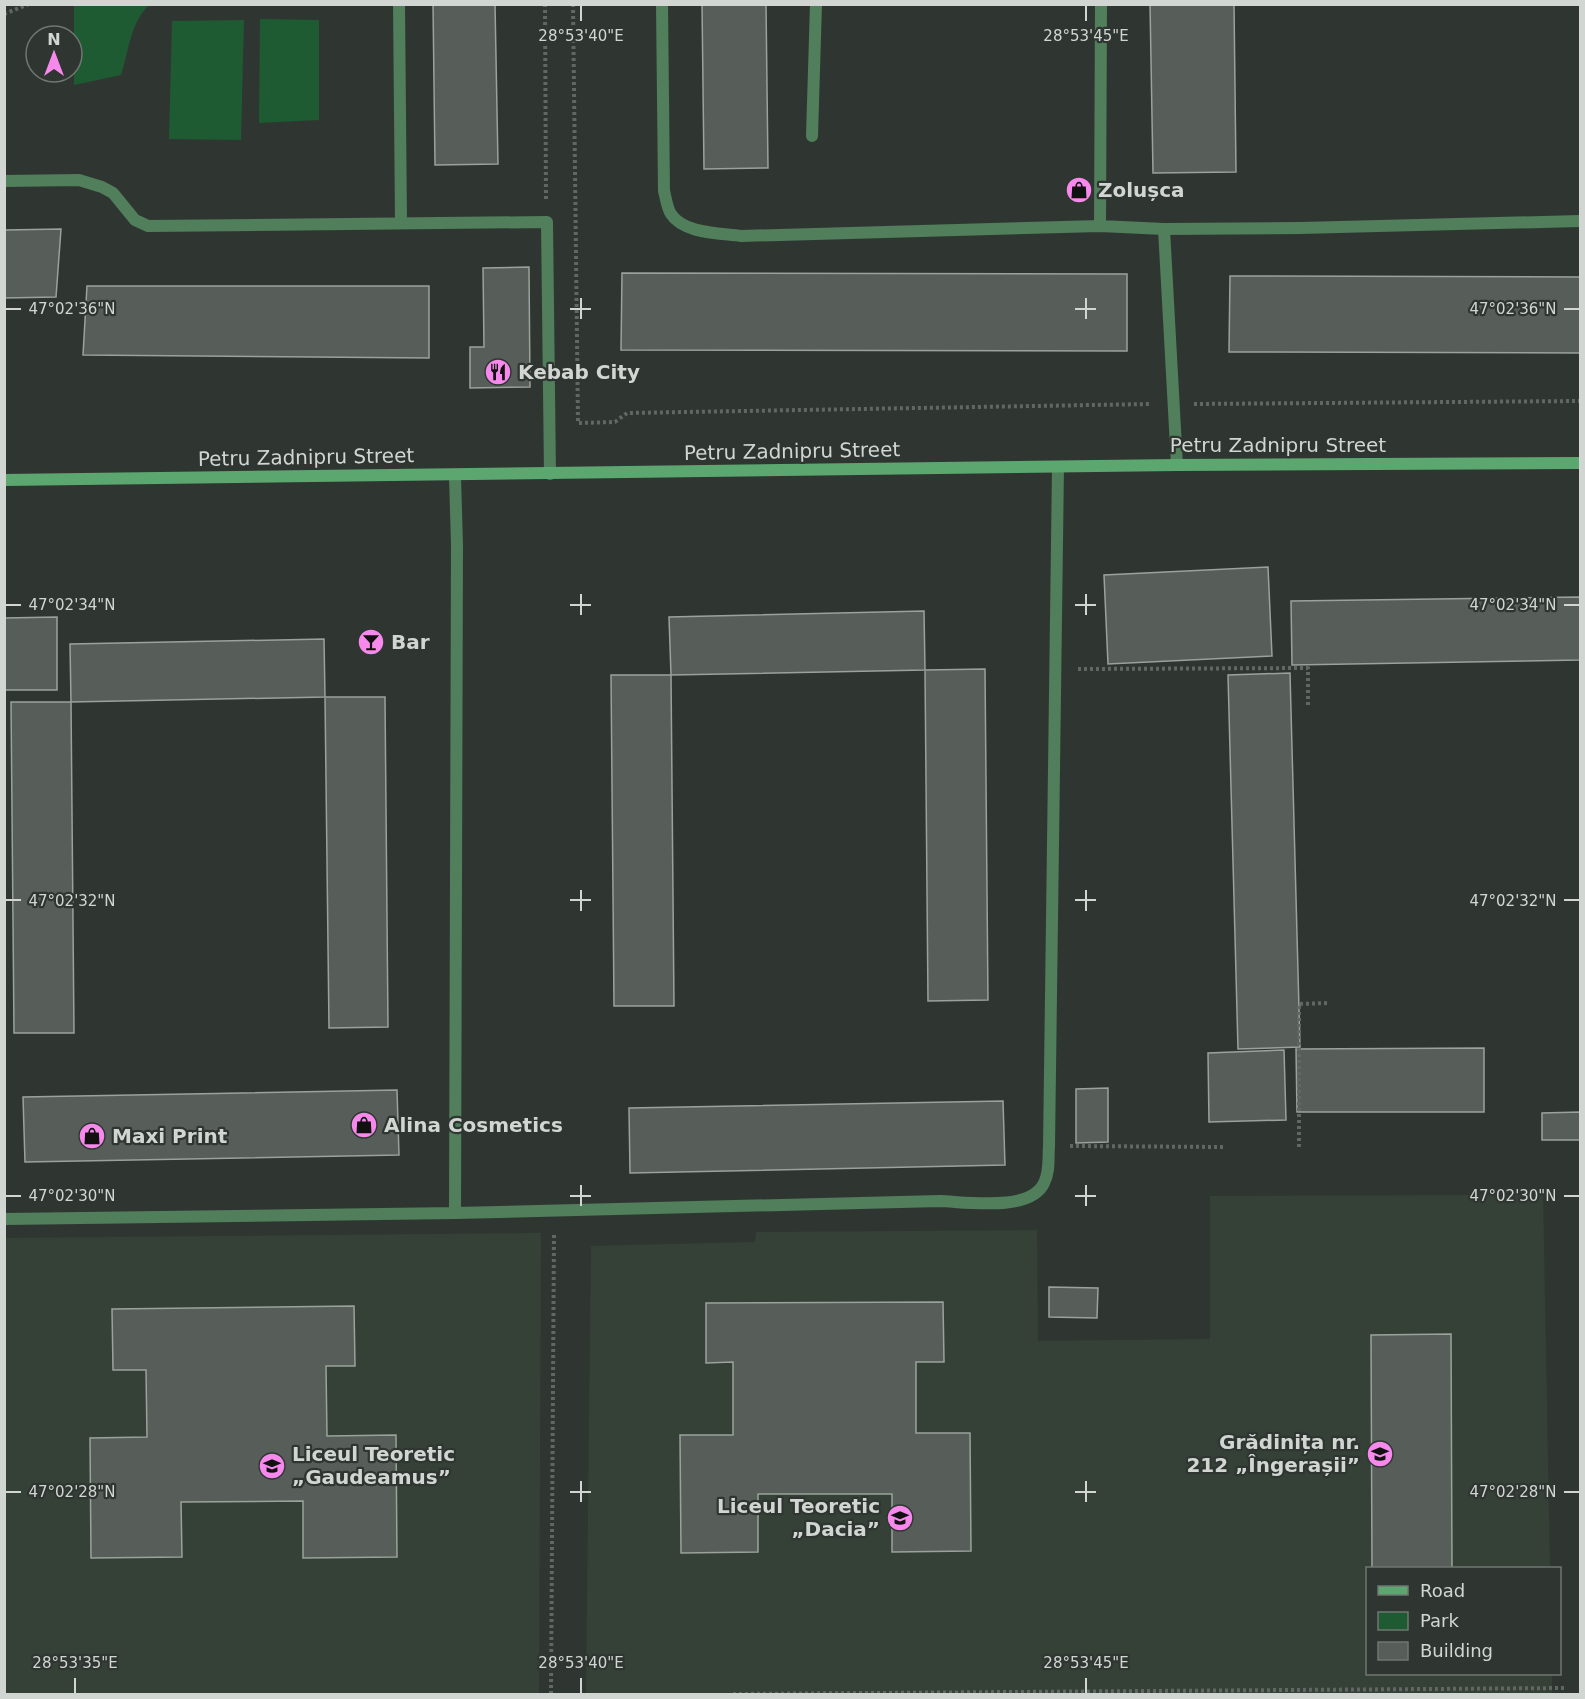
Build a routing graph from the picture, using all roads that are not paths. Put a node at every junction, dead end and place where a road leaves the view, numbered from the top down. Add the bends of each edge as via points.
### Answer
1 (399, 4) edge
2 (662, 4) edge
3 (816, 4) edge
4 (1101, 4) edge
5 (812, 136) dead end
6 (4, 181) edge
7 (1581, 221) edge
8 (402, 223) junction
9 (1100, 226) junction
10 (1164, 229) junction
11 (1581, 463) edge
12 (1177, 465) junction
13 (1058, 467) junction
14 (550, 474) junction
15 (455, 476) junction
16 (4, 480) edge
17 (455, 1213) junction
18 (4, 1219) edge

1 - 8 lane
2 - 9 lane via 664,191 671,213 681,224 741,236
3 - 5 lane
4 - 9 lane
6 - 8 lane via 79,180 102,187 113,193 135,220 148,226
7 - 10 lane
8 - 14 lane via 547,222
9 - 10 lane
10 - 12 lane
11 - 12 street, Petru Zadnipru Street
12 - 13 street, Petru Zadnipru Street
13 - 14 street, Petru Zadnipru Street
13 - 17 lane via 1049,1146 1044,1185 1023,1201 987,1203
14 - 15 street, Petru Zadnipru Street
15 - 16 street, Petru Zadnipru Street
15 - 17 lane
17 - 18 lane

